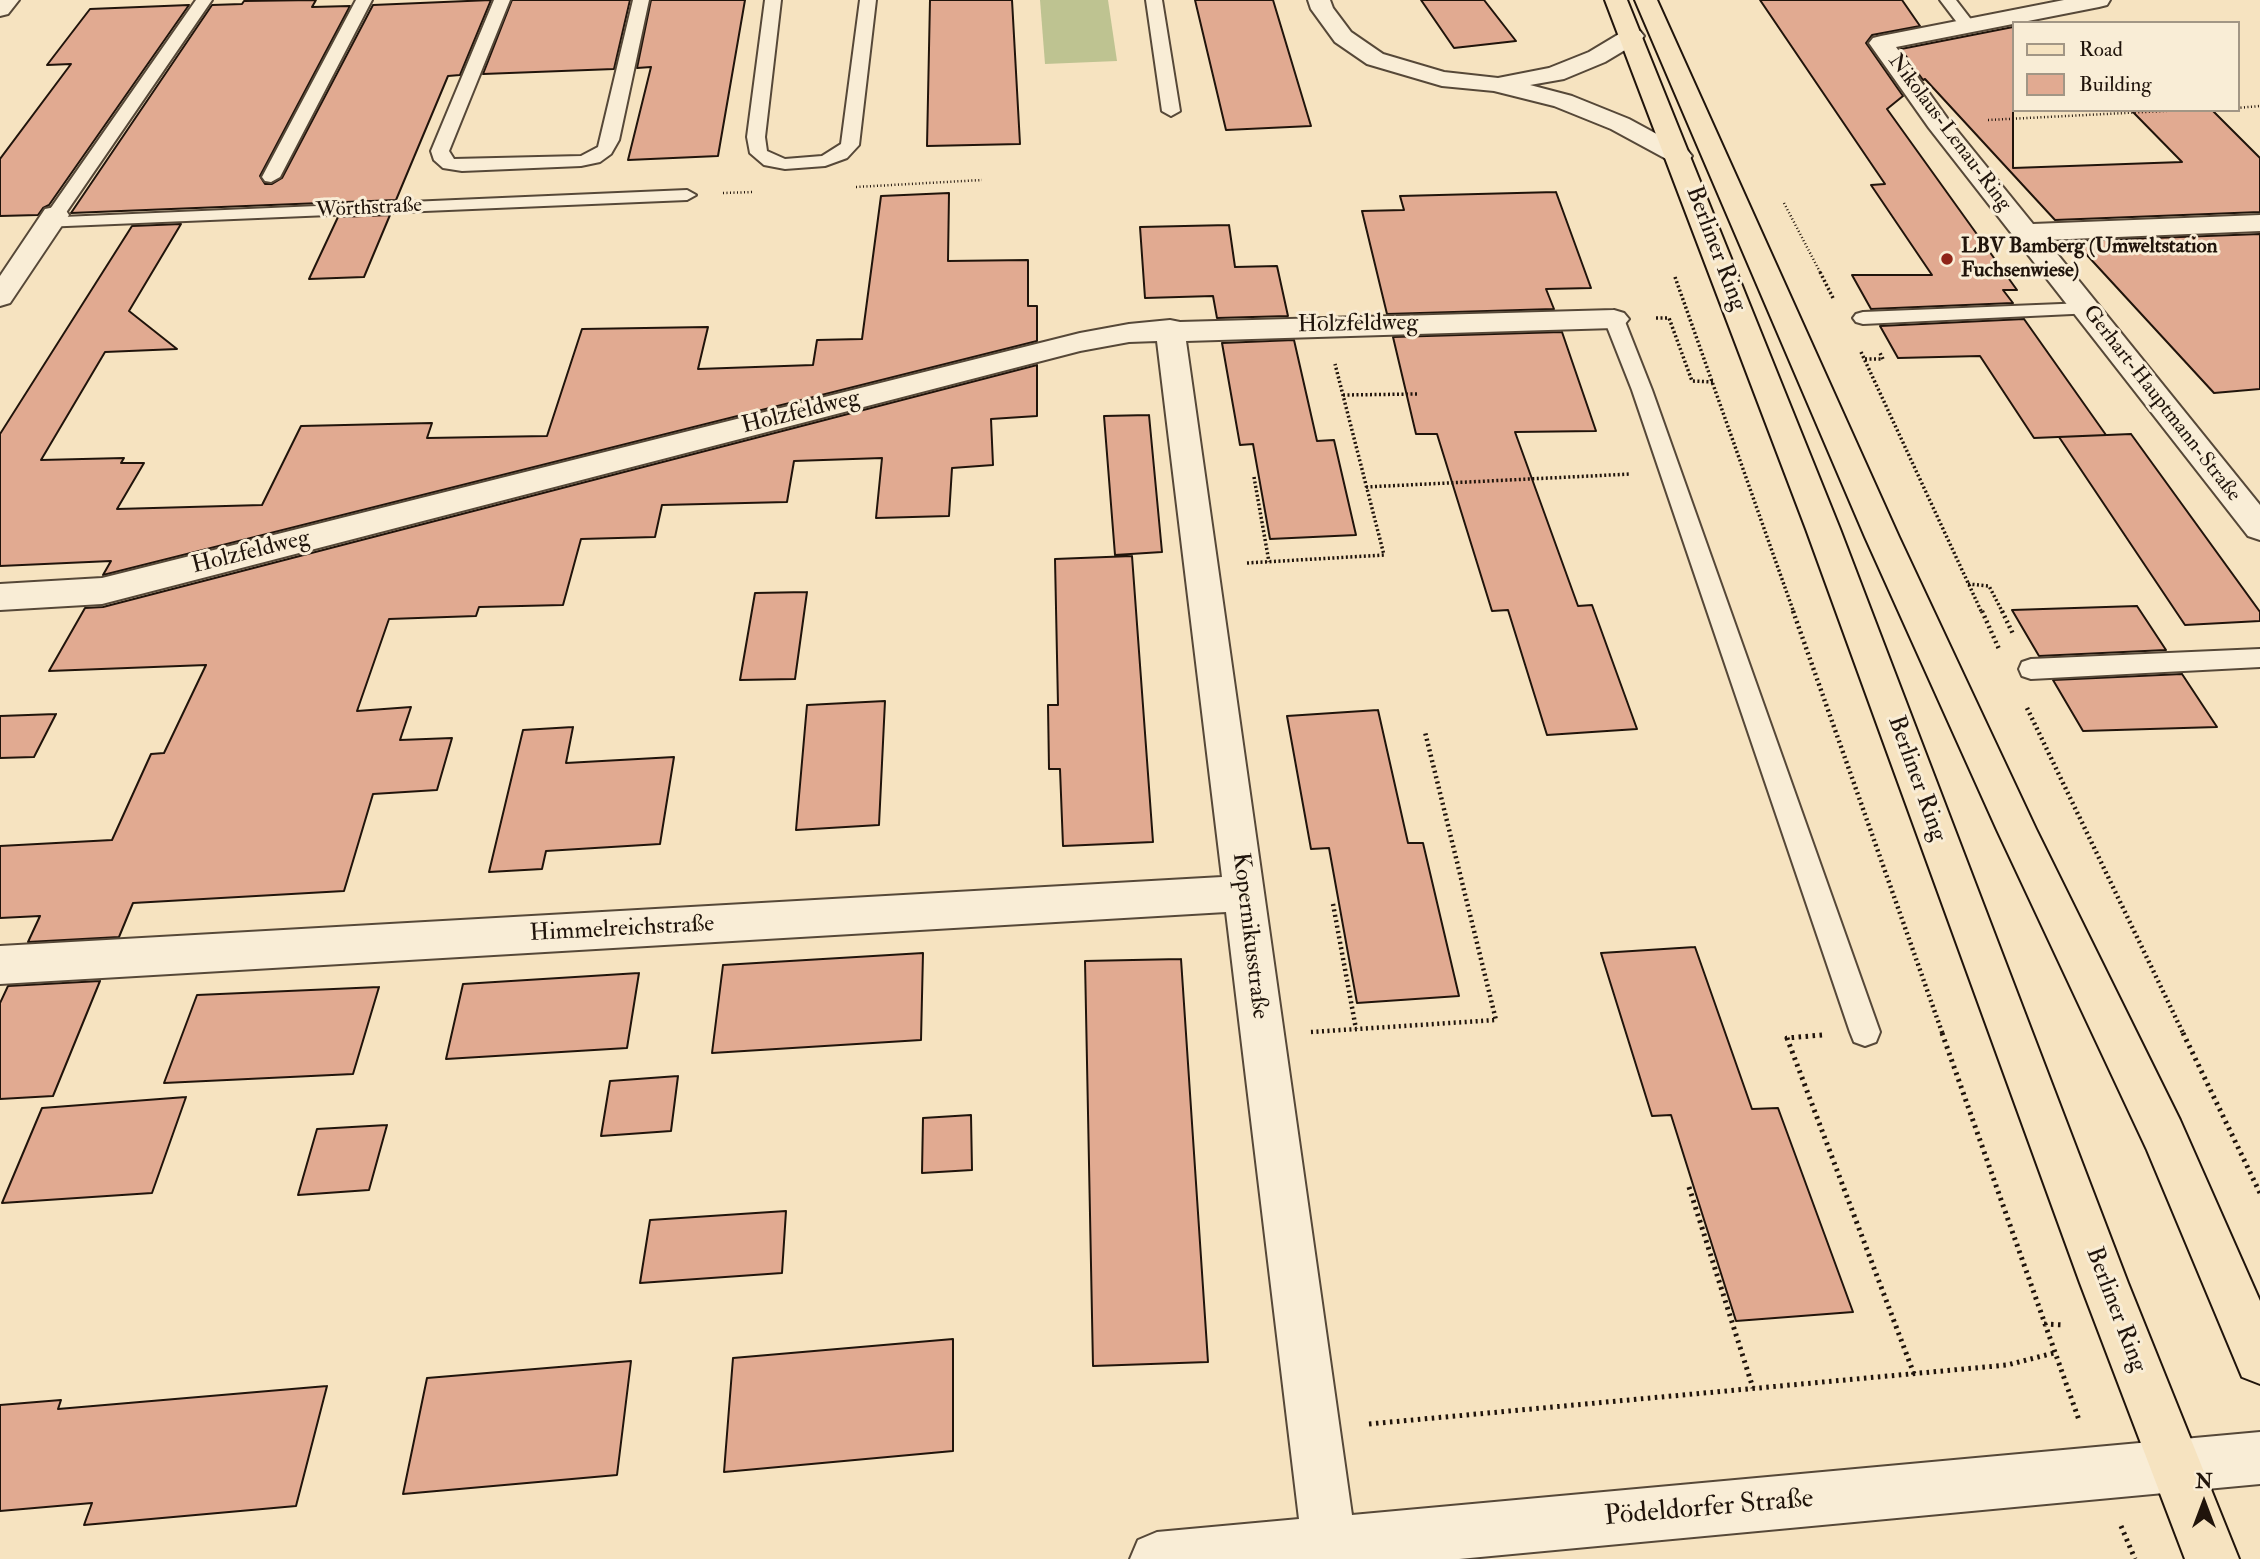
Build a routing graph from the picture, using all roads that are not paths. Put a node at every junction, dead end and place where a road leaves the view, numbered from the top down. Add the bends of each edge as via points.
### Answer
1 (8, 0) edge
2 (204, 0) edge
3 (364, 0) edge
4 (502, 0) edge
5 (641, 0) edge
6 (774, 0) edge
7 (868, 0) edge
8 (1154, 0) edge
9 (1319, 0) edge
10 (1616, 0) edge
11 (1646, 0) edge
12 (1948, 0) edge
13 (2099, 0) edge
14 (0, 9) edge
15 (1968, 26) junction
16 (1632, 36) junction
17 (1494, 84) junction
18 (1171, 111) dead end
19 (1679, 156) junction
20 (271, 177) dead end
21 (687, 195) dead end
22 (53, 219) junction
23 (2260, 223) edge
24 (2026, 233) junction
25 (0, 297) edge
26 (2086, 309) junction
27 (1863, 318) dead end
28 (1614, 319) joint
29 (1170, 330) junction
30 (2260, 528) edge
31 (0, 597) edge
32 (2260, 658) edge
33 (2031, 669) road end
34 (1243, 894) junction
35 (0, 965) edge
36 (1865, 1032) road end
37 (2260, 1359) edge
38 (2260, 1458) edge
39 (2176, 1466) junction
40 (1329, 1542) junction
41 (1157, 1559) edge
42 (2212, 1559) edge

1 - 14 street
2 - 22 lane
3 - 20 lane
4 - 5 lane via 440,151 449,164 581,161 605,149
6 - 7 lane via 755,137 759,153 785,164 825,161 850,145
8 - 18 lane
9 - 17 street via 1343,37 1375,59 1442,79
10 - 16 main road, Berliner Ring
11 - 37 main road, Berliner Ring via 1882,537 2164,1136
12 - 15 lane
13 - 15 street, Nikolaus-Lenau-Ring
15 - 24 street, Nikolaus-Lenau-Ring via 1881,43
16 - 17 street via 1555,74
16 - 19 main road, Berliner Ring
17 - 19 street via 1563,101 1620,124
19 - 39 main road, Berliner Ring
21 - 22 lane, Wörthstraße
22 - 25 street
23 - 24 street
24 - 26 street, Gerhart-Hauptmann-Straße
26 - 27 lane
26 - 30 street, Gerhart-Hauptmann-Straße
28 - 29 street, Holzfeldweg
28 - 36 lane
29 - 31 street, Holzfeldweg via 1080,342 102,591
29 - 34 street, Kopernikusstraße
32 - 33 lane
34 - 35 street, Himmelreichstraße
34 - 40 street, Kopernikusstraße
38 - 39 street, Pödeldorfer Straße
39 - 40 street, Pödeldorfer Straße
39 - 42 main road, Berliner Ring
40 - 41 street, Pödeldorfer Straße

